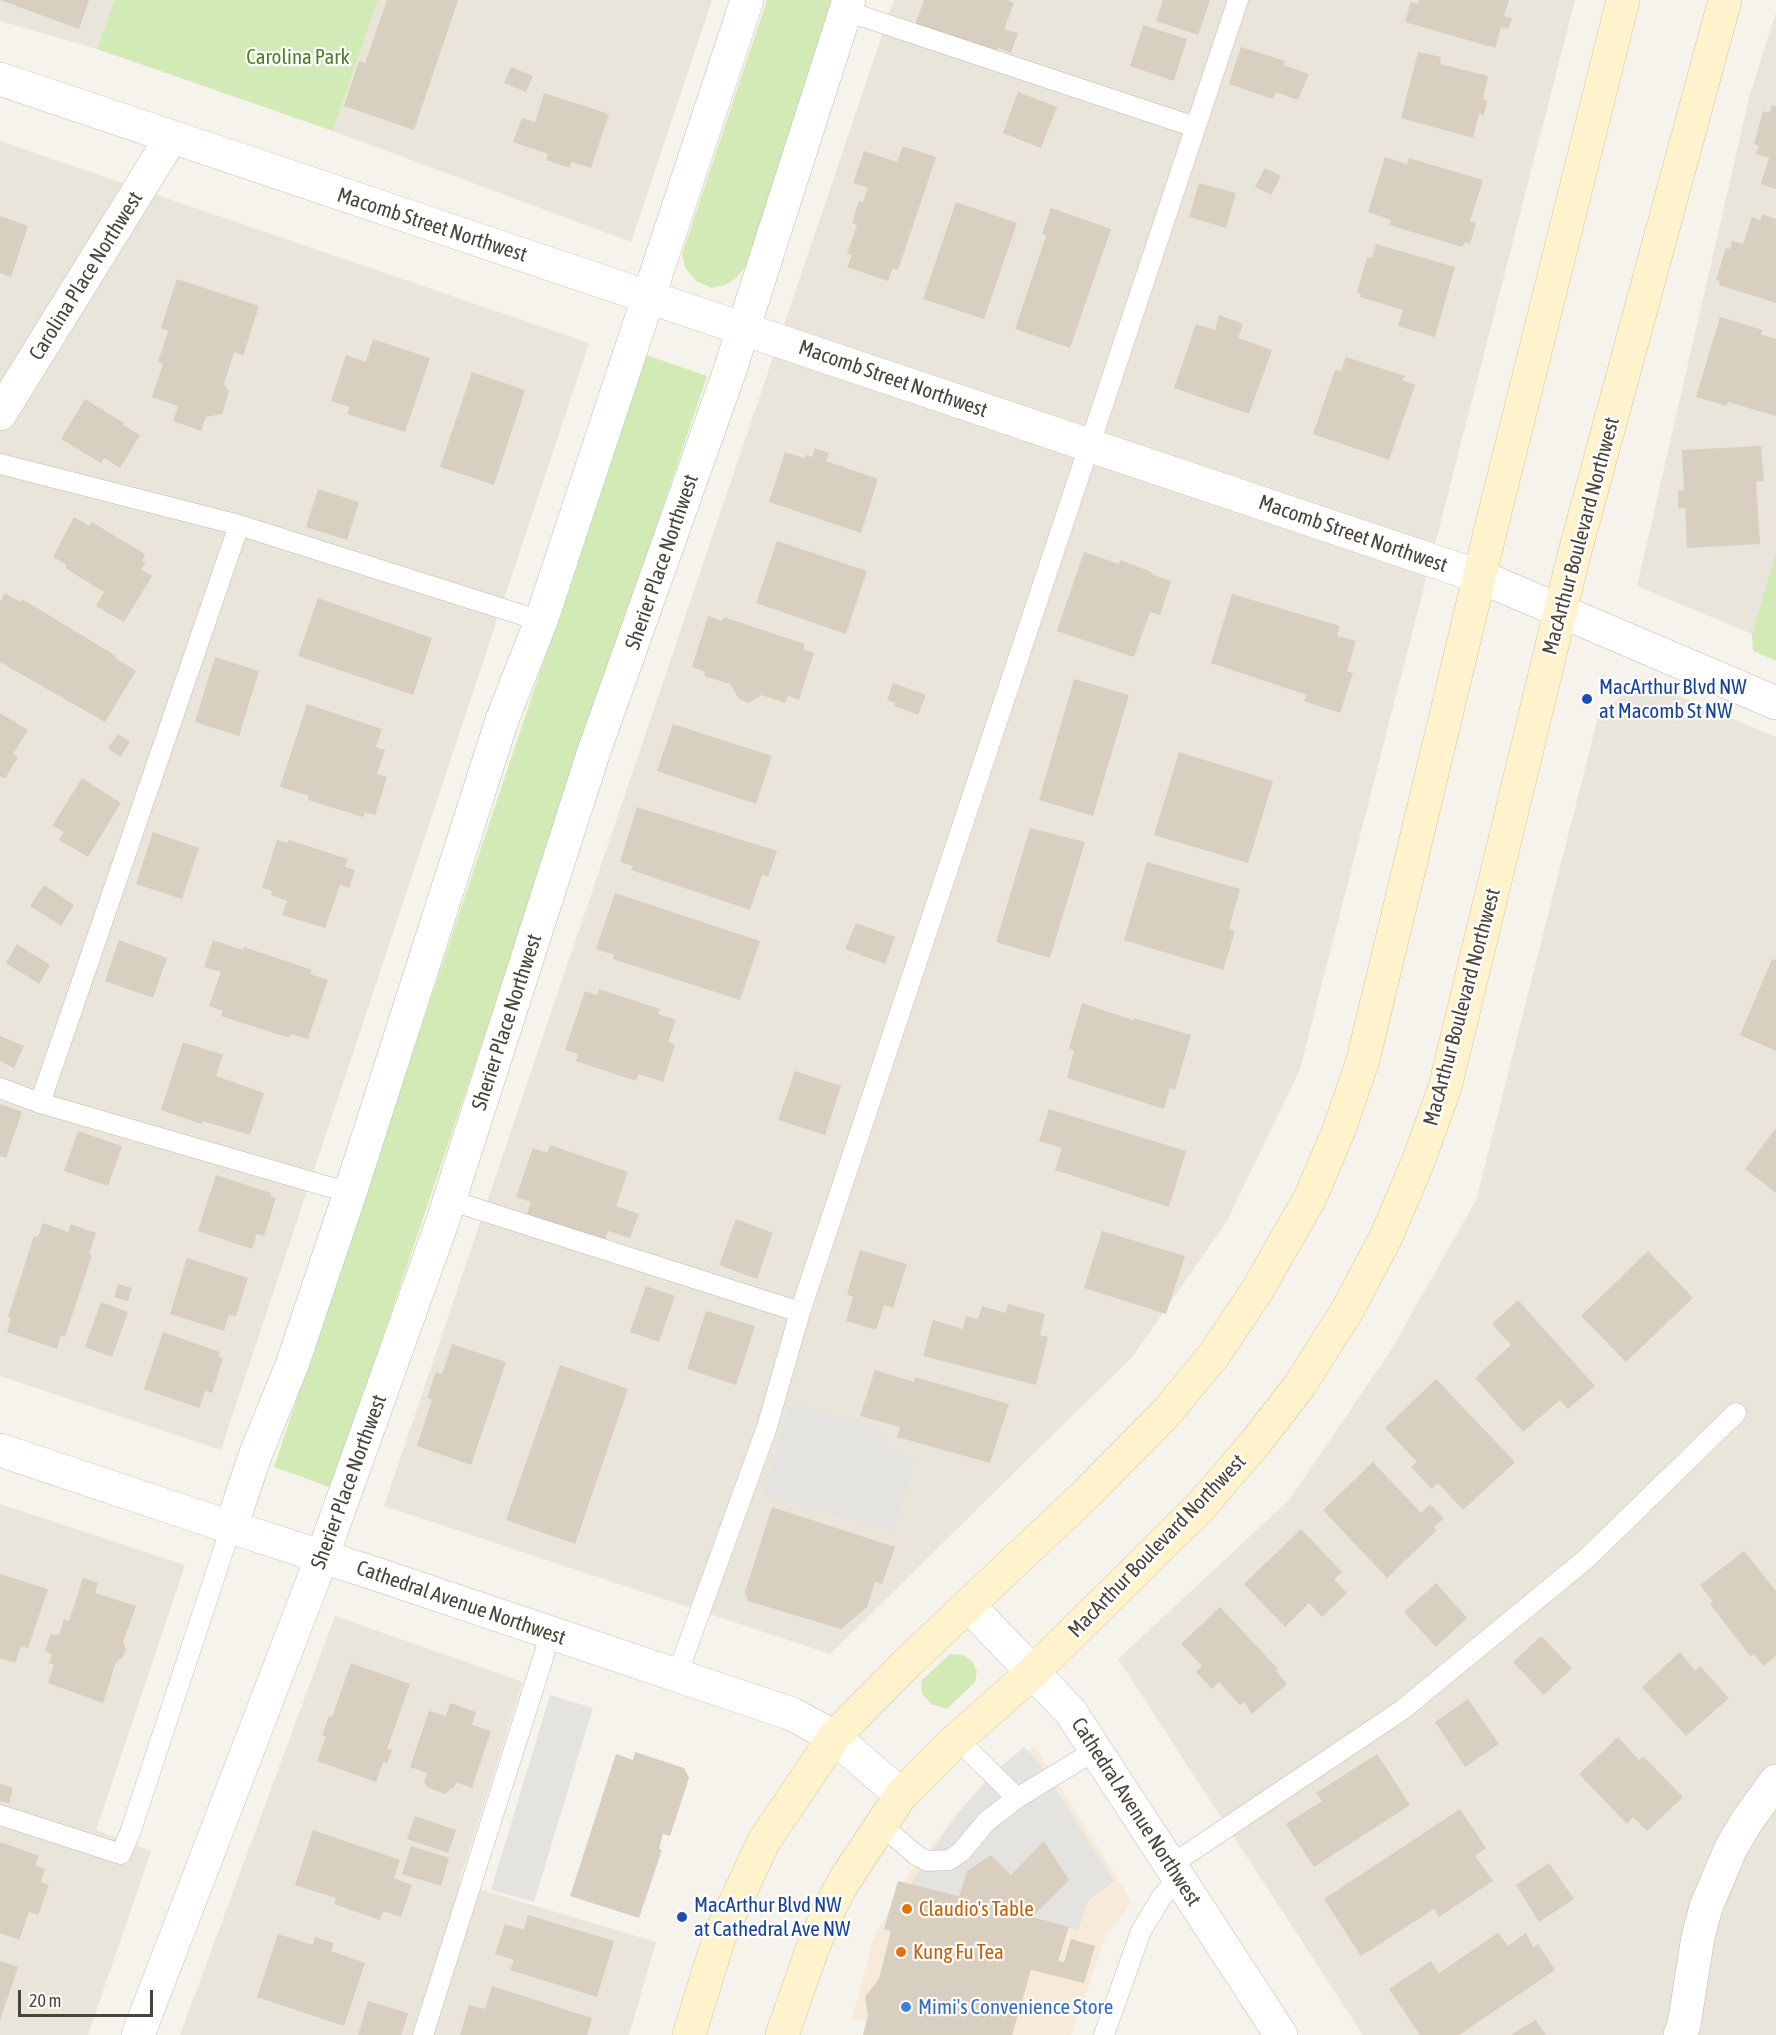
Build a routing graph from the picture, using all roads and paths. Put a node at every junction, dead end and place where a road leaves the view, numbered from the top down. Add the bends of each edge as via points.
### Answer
1 (747, 0) edge
2 (1238, 0) edge
3 (1623, 0) edge
4 (1725, 0) edge
5 (848, 6) edge
6 (0, 80) edge
7 (1195, 127) junction
8 (171, 138) junction
9 (650, 297) junction
10 (743, 329) junction
11 (0, 414) edge
12 (1089, 445) junction
13 (0, 464) edge
14 (239, 525) junction
15 (1481, 577) junction
16 (1560, 609) junction
17 (541, 621) junction
18 (1776, 703) edge
19 (0, 1088) edge
20 (40, 1103) junction
21 (350, 1193) junction
22 (449, 1200) junction
23 (800, 1312) junction
24 (1736, 1413) dead end
25 (0, 1450) edge
26 (231, 1527) junction
27 (322, 1557) junction
28 (969, 1606) junction
29 (551, 1633) junction
30 (1033, 1672) junction
31 (677, 1675) junction
32 (834, 1737) junction
33 (957, 1739) junction
34 (1096, 1750) junction
35 (1776, 1782) edge
36 (901, 1795) junction
37 (1017, 1798) junction
38 (0, 1815) edge
39 (880, 1824) junction
40 (1175, 1871) junction
41 (138, 2035) edge
42 (423, 2035) edge
43 (689, 2035) edge
44 (782, 2035) edge
45 (1104, 2035) edge
46 (1281, 2035) edge
47 (1680, 2035) edge

1 - 9 street
2 - 7 lane
3 - 15 main road
4 - 16 main road, MacArthur Boulevard Northwest
5 - 7 lane
5 - 10 street, Sherier Place Northwest
6 - 8 street, Macomb Street Northwest
7 - 12 lane
8 - 9 street, Macomb Street Northwest
8 - 11 street, Carolina Place Northwest
9 - 10 street, Macomb Street Northwest
9 - 17 street
10 - 12 street, Macomb Street Northwest
10 - 22 street, Sherier Place Northwest via 594,752
12 - 15 street, Macomb Street Northwest
12 - 23 lane
13 - 14 lane
14 - 17 lane
14 - 20 lane
15 - 16 street, Macomb Street Northwest
15 - 28 main road via 1363,1060 1310,1198 1255,1294 1190,1385 1141,1440
16 - 18 street, Macomb Street Northwest
16 - 30 main road, MacArthur Boulevard Northwest via 1445,1087 1386,1237 1306,1376 1256,1442 1201,1506
17 - 21 street via 502,720
19 - 20 lane
20 - 21 lane
21 - 26 street via 292,1365
22 - 23 lane
22 - 27 street, Sherier Place Northwest
23 - 31 lane via 767,1427
24 - 40 lane via 1586,1559 1402,1710
25 - 26 street, Cathedral Avenue Northwest
26 - 27 street, Cathedral Avenue Northwest
26 - 38 lane via 121,1854
27 - 29 street, Cathedral Avenue Northwest
27 - 41 street, Sherier Place Northwest
28 - 30 street, Cathedral Avenue Northwest
28 - 32 main road
29 - 31 street, Cathedral Avenue Northwest
29 - 42 lane
30 - 33 main road, MacArthur Boulevard Northwest
30 - 34 street, Cathedral Avenue Northwest via 1070,1711
31 - 32 street, Cathedral Avenue Northwest via 792,1714
32 - 36 street, Cathedral Avenue Northwest
32 - 43 main road via 764,1841 720,1935
33 - 36 main road, MacArthur Boulevard Northwest
33 - 37 lane
34 - 37 lane
34 - 40 street, Cathedral Avenue Northwest
35 - 47 street via 1731,1848 1706,1907
36 - 39 main road, MacArthur Boulevard Northwest
37 - 39 lane via 987,1821 961,1852 949,1860 927,1861
39 - 44 main road, MacArthur Boulevard Northwest via 829,1909
40 - 45 lane via 1141,1931
40 - 46 street, Cathedral Avenue Northwest

